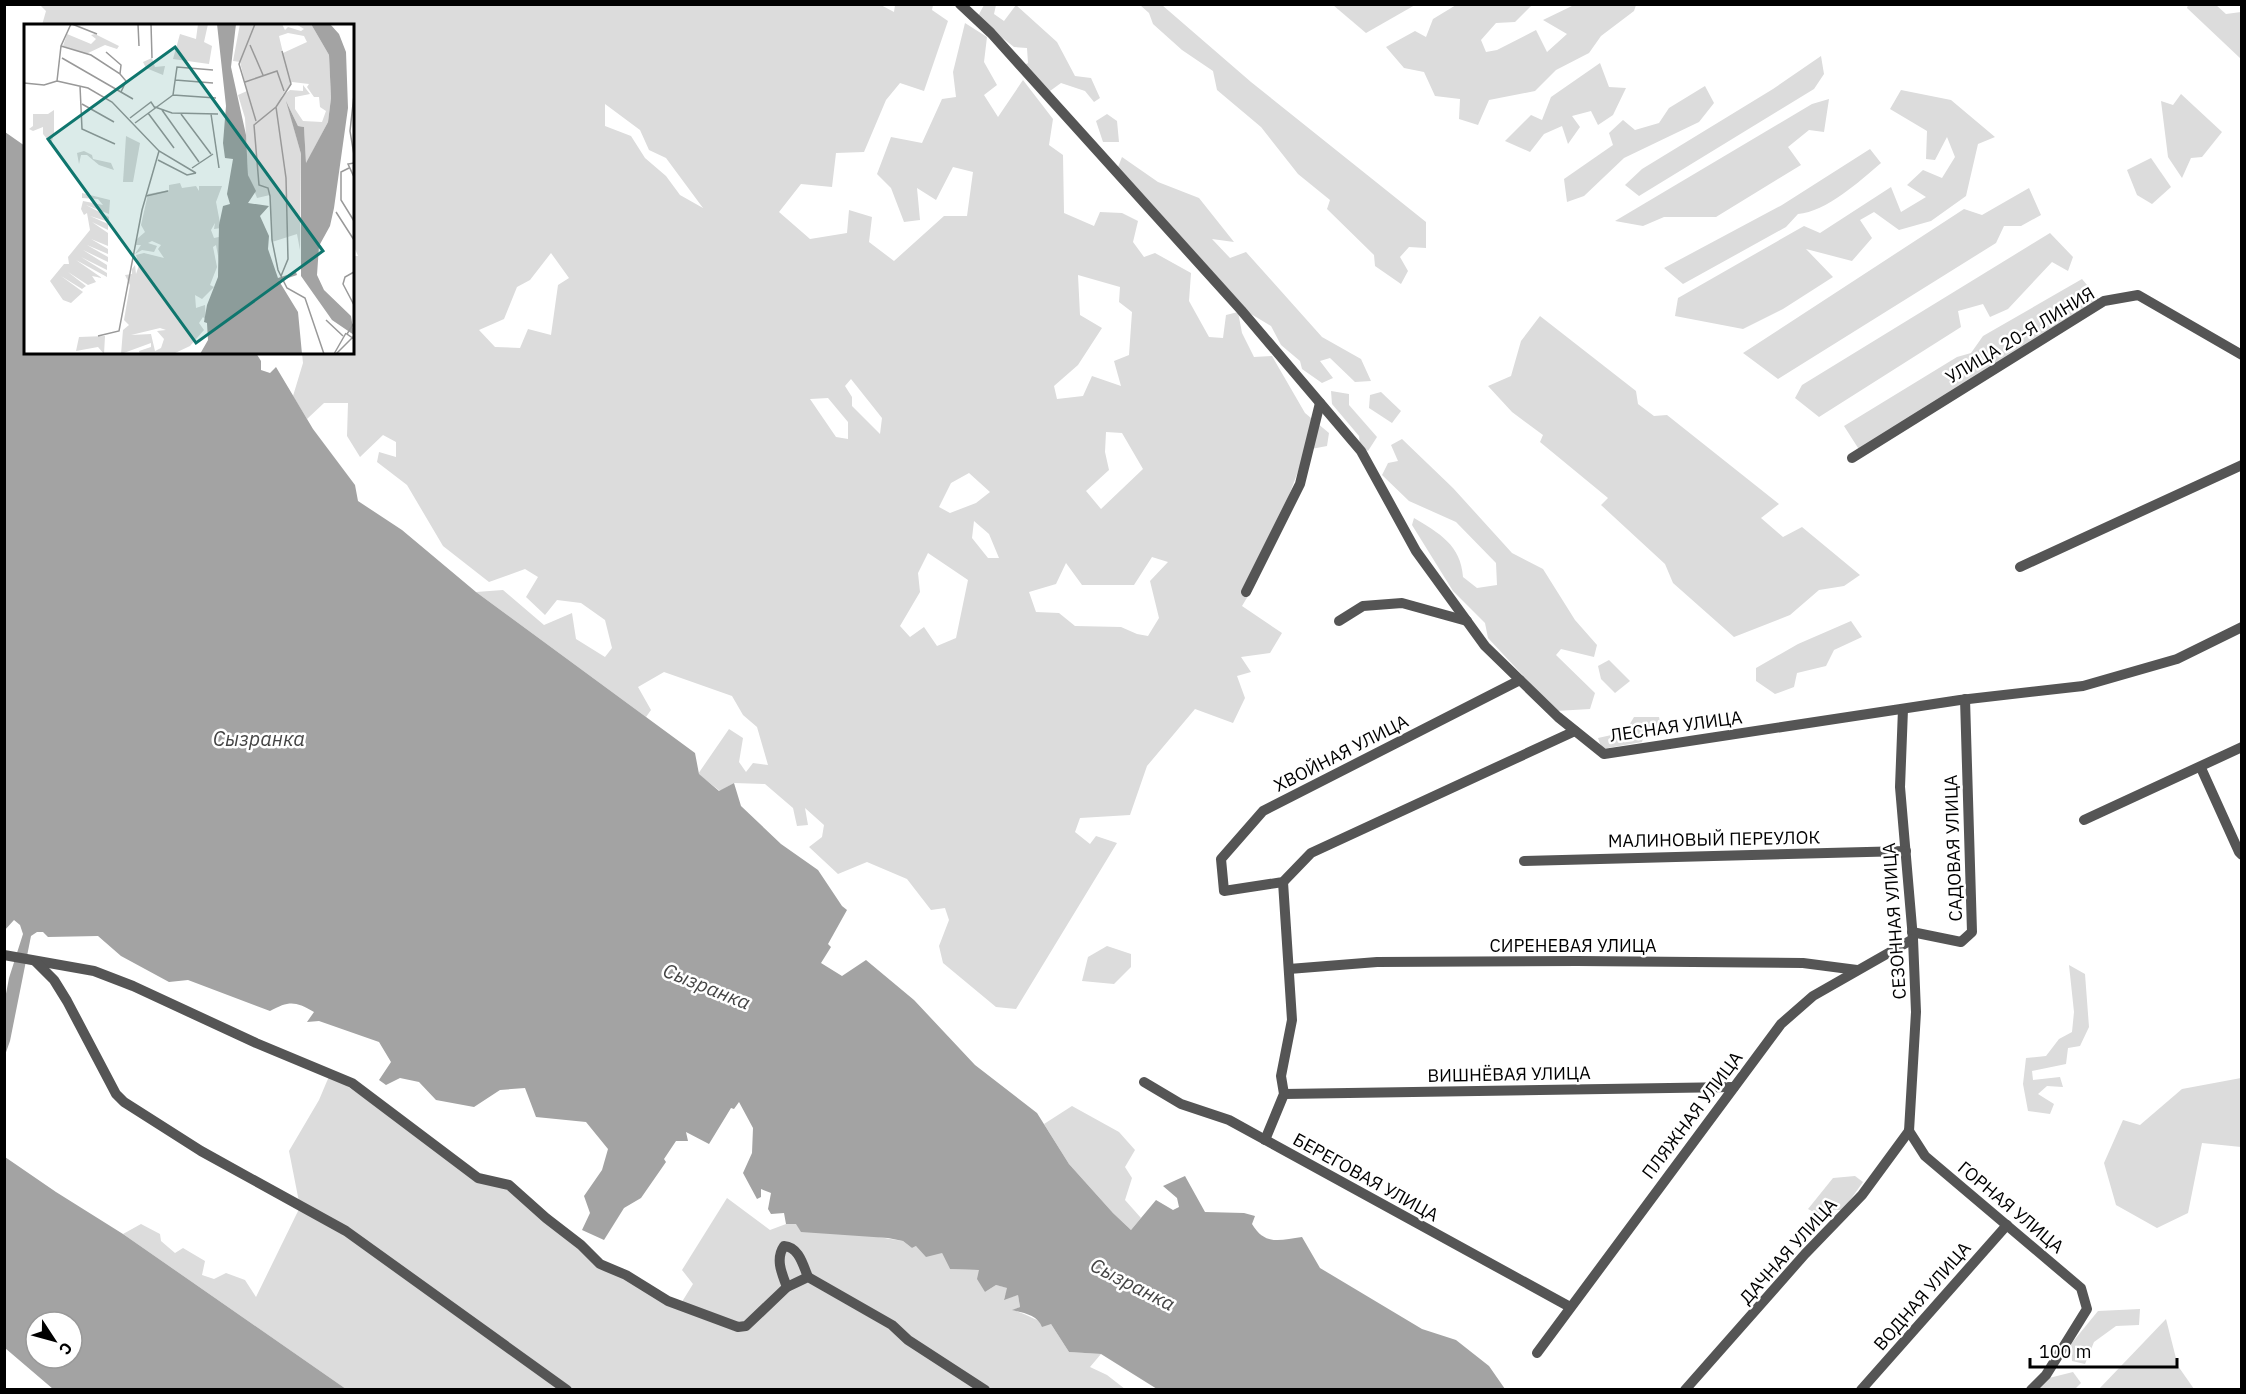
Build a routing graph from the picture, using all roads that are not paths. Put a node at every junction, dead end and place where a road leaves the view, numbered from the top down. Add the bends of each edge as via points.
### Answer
1 (960, 4) edge
2 (2241, 355) edge
3 (1320, 403) junction
4 (1852, 458) dead end
5 (2241, 465) edge
6 (2020, 567) dead end
7 (1246, 592) dead end
8 (1339, 621) dead end
9 (1467, 621) junction
10 (2241, 627) edge
11 (1520, 680) junction
12 (1965, 699) junction
13 (1903, 709) junction
14 (1575, 731) junction
15 (2241, 747) edge
16 (2201, 768) junction
17 (2084, 820) dead end
18 (1906, 851) junction
19 (2241, 855) edge
20 (1524, 861) dead end
21 (1283, 882) junction
22 (1913, 935) junction
23 (6, 955) edge
24 (33, 961) junction
25 (1288, 969) junction
26 (1857, 970) junction
27 (1144, 1082) dead end
28 (1734, 1087) junction
29 (1284, 1094) junction
30 (1909, 1131) junction
31 (1265, 1140) junction
32 (2007, 1225) junction
33 (808, 1277) junction
34 (787, 1287) junction
35 (1570, 1307) junction
36 (1537, 1353) dead end
37 (567, 1389) edge
38 (985, 1389) edge
39 (1685, 1389) edge
40 (1861, 1389) edge
41 (2031, 1389) edge

1 - 3 street, ЛЕСНАЯ УЛИЦА via 991,33 1226,293
2 - 4 street, УЛИЦА 20-Я ЛИНИЯ via 2138,295 2104,301
3 - 7 street via 1300,484
3 - 9 street, ЛЕСНАЯ УЛИЦА via 1361,451 1416,551
5 - 6 street
8 - 9 street via 1363,606 1402,603
9 - 11 street, ЛЕСНАЯ УЛИЦА via 1485,646
10 - 12 street, ЛЕСНАЯ УЛИЦА via 2177,659 2083,686
11 - 14 street, ЛЕСНАЯ УЛИЦА
11 - 21 street, ХВОЙНАЯ УЛИЦА via 1263,811 1221,859 1224,891
12 - 13 street, ЛЕСНАЯ УЛИЦА
12 - 22 street, САДОВАЯ УЛИЦА via 1972,932 1961,942
13 - 14 street, ЛЕСНАЯ УЛИЦА via 1604,754
13 - 18 street, СЕЗОННАЯ УЛИЦА via 1900,787
14 - 21 street via 1311,853
15 - 16 street
16 - 17 street
16 - 19 street
18 - 20 street, МАЛИНОВЫЙ ПЕРЕУЛОК
18 - 22 street, СЕЗОННАЯ УЛИЦА
21 - 25 street
22 - 26 street, ПЛЯЖНАЯ УЛИЦА
22 - 30 street, СЕЗОННАЯ УЛИЦА via 1916,1012
23 - 24 street
24 - 34 street via 94,971 352,1083 478,1178 509,1185 600,1264 668,1301 738,1327 746,1326
24 - 37 street via 54,980 124,1102 201,1151 346,1231
25 - 26 street, СИРЕНЕВАЯ УЛИЦА via 1377,962 1577,961 1803,963
25 - 29 street via 1292,1020 1281,1076
26 - 28 street, ПЛЯЖНАЯ УЛИЦА via 1813,996 1781,1024
27 - 31 street, БЕРЕГОВАЯ УЛИЦА via 1181,1104 1228,1120
28 - 29 street, ВИШНЁВАЯ УЛИЦА
28 - 35 street, ПЛЯЖНАЯ УЛИЦА
29 - 31 street
30 - 32 street, ГОРНАЯ УЛИЦА via 1925,1156
30 - 39 street, ДАЧНАЯ УЛИЦА via 1862,1195
31 - 35 street, БЕРЕГОВАЯ УЛИЦА
32 - 40 street, ВОДНАЯ УЛИЦА
32 - 41 street, ГОРНАЯ УЛИЦА via 2081,1288 2087,1309 2046,1375
33 - 34 street
33 - 34 street via 797,1252 784,1246 780,1262
33 - 38 street via 892,1325 908,1340
35 - 36 street, ПЛЯЖНАЯ УЛИЦА

